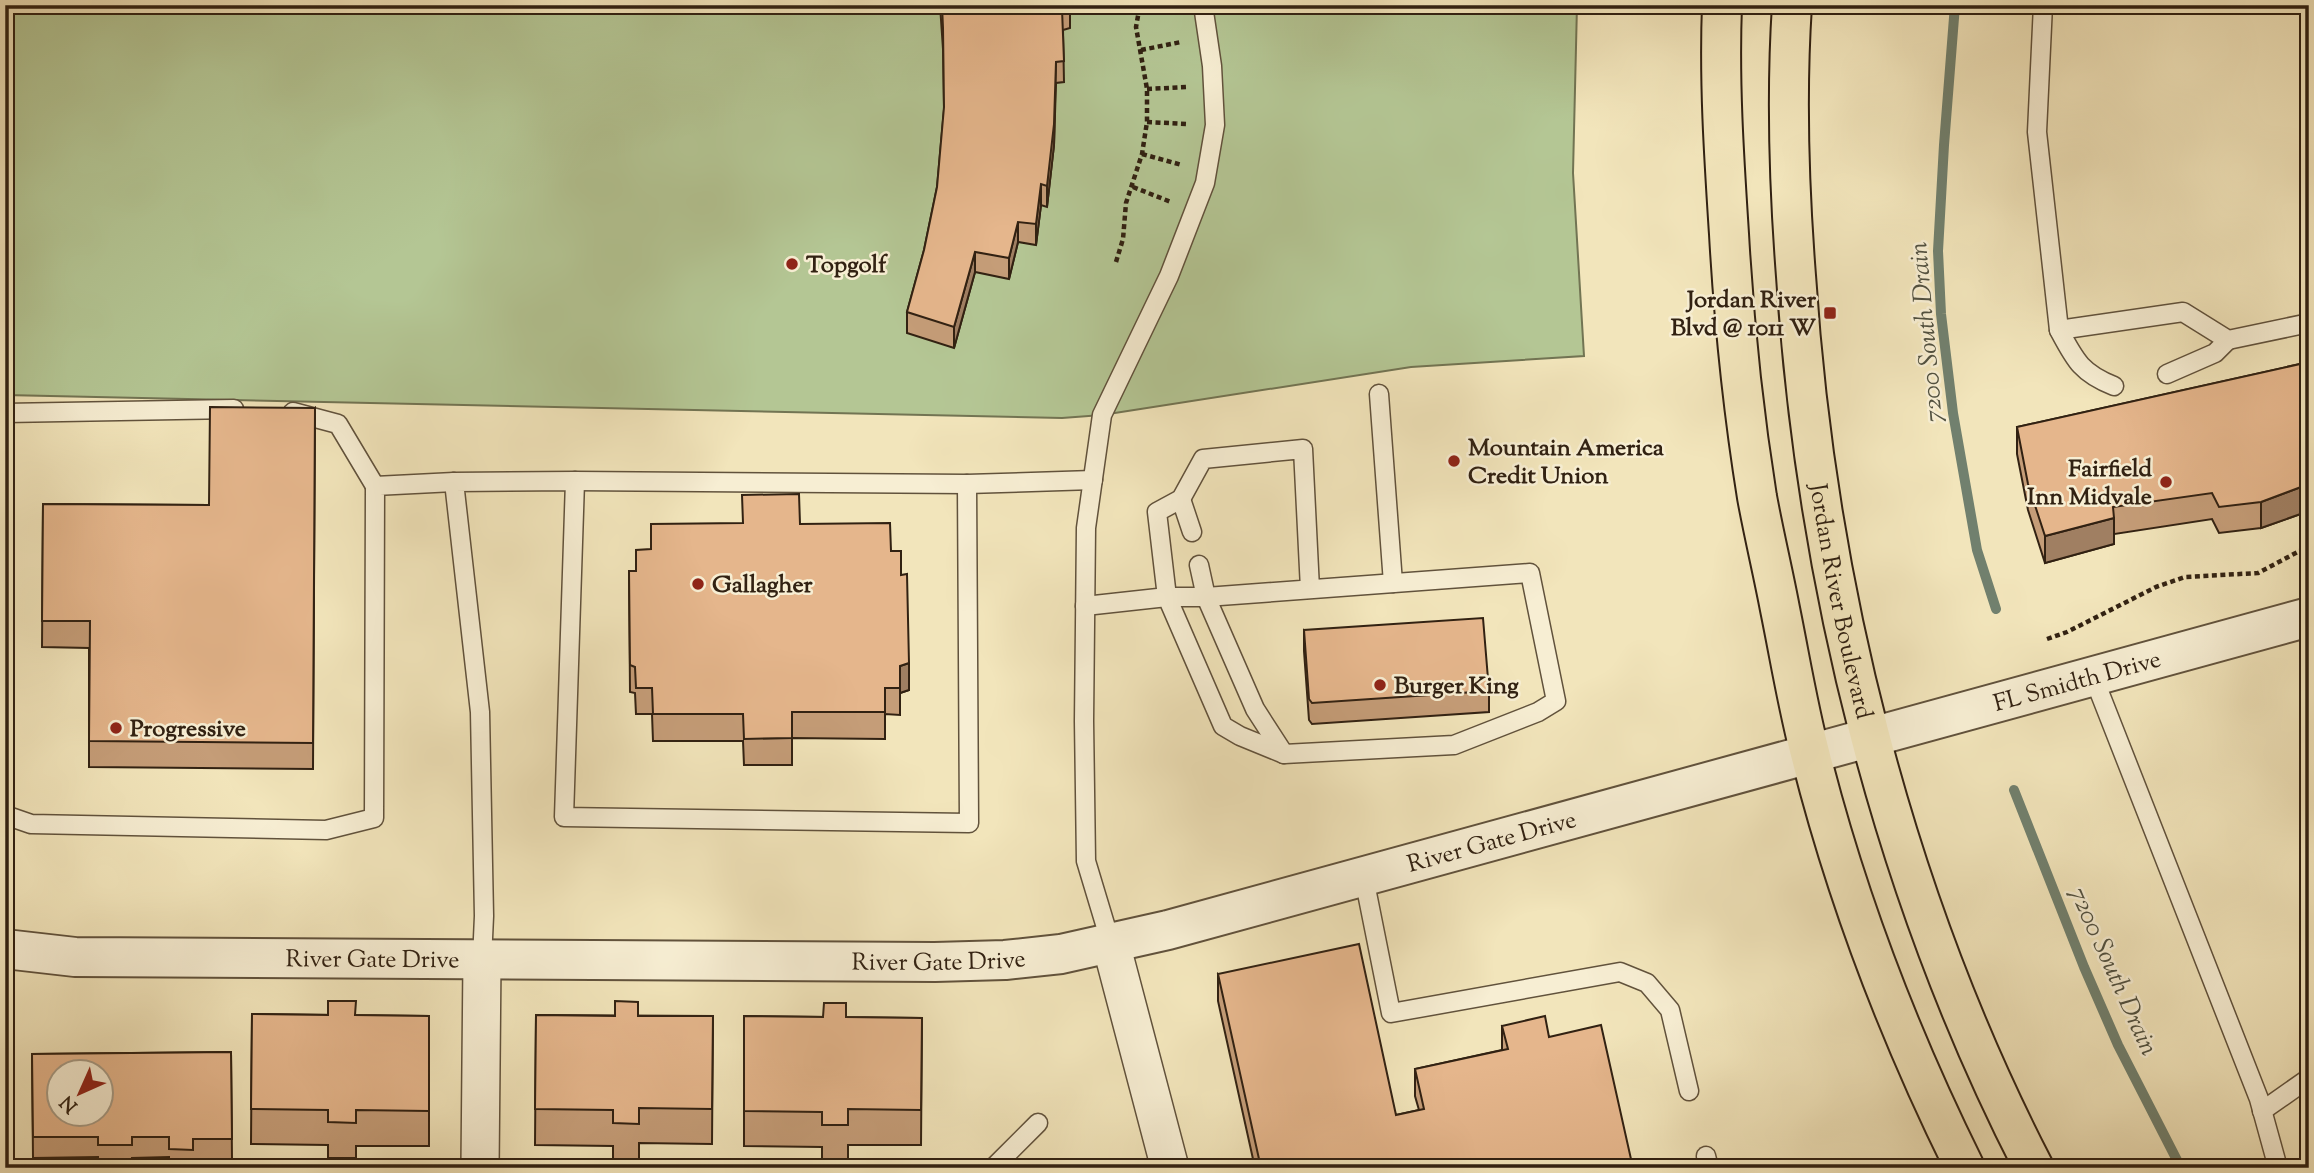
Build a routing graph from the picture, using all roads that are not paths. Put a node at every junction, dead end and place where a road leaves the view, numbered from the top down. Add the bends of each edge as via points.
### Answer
1 (1203, 5) edge
2 (1722, 5) edge
3 (1792, 5) edge
4 (2043, 5) edge
5 (2309, 323) edge
6 (2059, 330) junction
7 (2228, 340) junction
8 (2167, 374) dead end
9 (2114, 386) dead end
10 (1379, 394) dead end
11 (252, 408) edge
12 (279, 408) edge
13 (5, 413) edge
14 (1093, 480) junction
15 (575, 481) junction
16 (454, 482) junction
17 (967, 484) junction
18 (375, 485) junction
19 (1181, 499) junction
20 (1192, 532) dead end
21 (1199, 565) dead end
22 (1393, 583) junction
23 (1310, 589) junction
24 (1167, 597) junction
25 (1206, 597) junction
26 (1085, 606) junction
27 (2309, 617) edge
28 (2093, 676) junction
29 (1842, 744) junction
30 (1284, 754) junction
31 (5, 815) edge
32 (1363, 878) junction
33 (1111, 944) junction
34 (5, 949) edge
35 (482, 960) junction
36 (2309, 1077) edge
37 (1689, 1091) dead end
38 (2262, 1111) junction
39 (1038, 1123) dead end
40 (480, 1168) edge
41 (993, 1168) edge
42 (1170, 1168) edge
43 (1965, 1168) edge
44 (2034, 1168) edge
45 (2278, 1168) edge

1 - 14 lane via 1215,125 1205,183 1169,276 1102,415
2 - 29 main road, Jordan River Boulevard via 1720,107 1734,319 1758,497
3 - 29 main road, Jordan River Boulevard via 1792,219 1805,392 1834,580
4 - 6 lane via 2037,132
5 - 7 lane
6 - 7 lane via 2183,313
6 - 9 lane via 2075,360 2094,378
7 - 8 lane via 2215,353
10 - 22 lane
11 - 13 lane
12 - 18 lane via 338,424
14 - 17 lane
14 - 26 lane via 1086,528
15 - 16 lane
15 - 17 lane
15 - 17 lane via 564,817 969,823
16 - 18 lane
16 - 35 lane via 480,712
18 - 31 lane via 374,818 327,830 31,824
19 - 20 lane
19 - 23 lane via 1203,459 1303,449
19 - 24 lane via 1157,512
21 - 25 lane
22 - 23 lane
22 - 30 lane via 1530,573 1556,701 1454,745
23 - 25 lane
24 - 25 lane
24 - 26 lane
24 - 30 lane via 1223,726
25 - 30 lane via 1255,709
26 - 33 lane via 1086,861
27 - 28 street, FL Smidth Drive
28 - 29 street, FL Smidth Drive
28 - 38 lane
29 - 32 street, River Gate Drive
29 - 43 main road, Jordan River Boulevard via 1839,859 1901,1027
29 - 44 main road, Jordan River Boulevard via 1894,818 1980,1053
32 - 33 street, River Gate Drive
32 - 37 lane via 1391,1013 1619,972 1647,984 1670,1010
33 - 35 street, River Gate Drive via 1032,957 935,962
33 - 42 street
34 - 35 street, River Gate Drive via 75,957
35 - 40 street
36 - 38 lane
38 - 45 lane
39 - 41 lane

